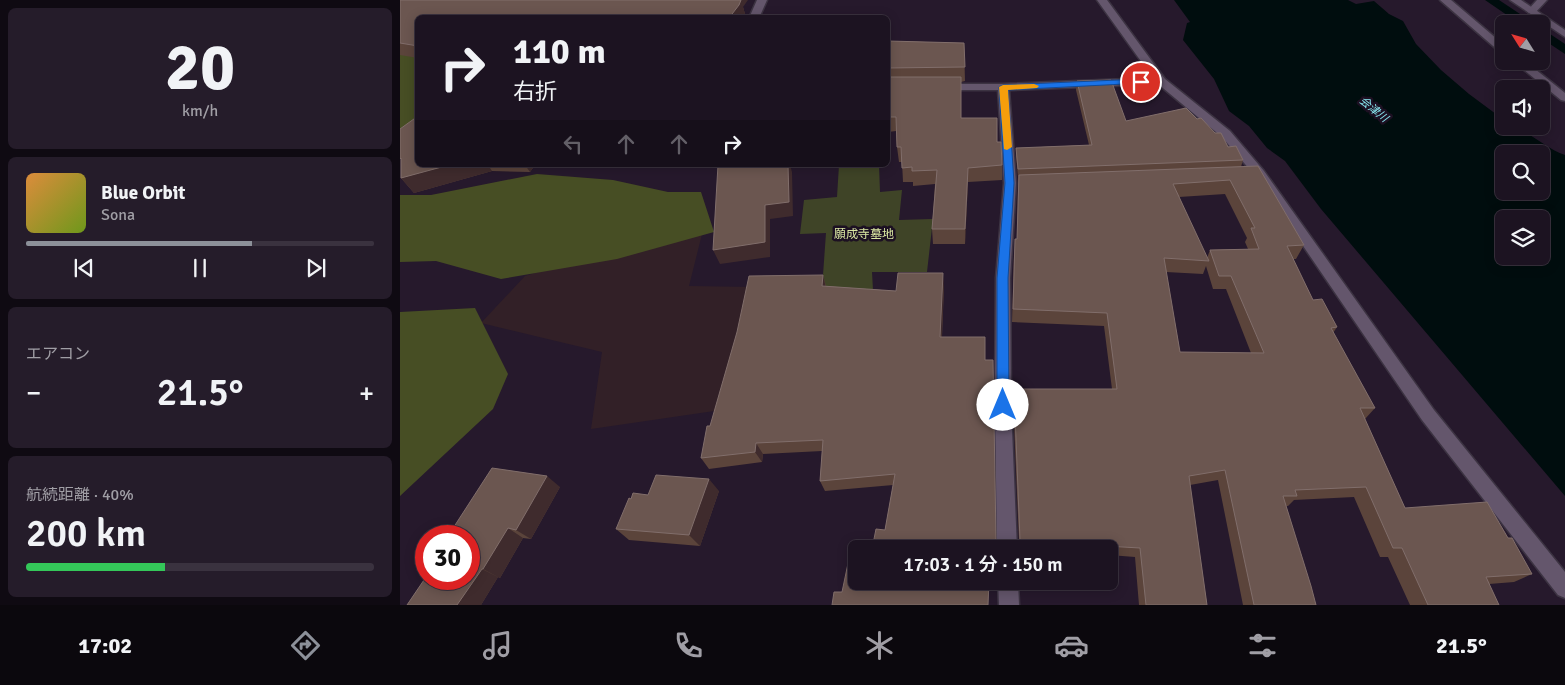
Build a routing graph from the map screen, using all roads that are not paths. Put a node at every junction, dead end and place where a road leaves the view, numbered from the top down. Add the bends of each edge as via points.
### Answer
1 (762, 0) edge
2 (1102, 0) edge
3 (1445, 0) edge
4 (1515, 0) edge
5 (1542, 0) edge
6 (1532, 11) junction
7 (755, 15) edge
8 (1565, 34) edge
9 (1495, 42) edge
10 (1529, 70) edge
11 (1161, 81) junction
12 (1003, 87) junction
13 (926, 88) edge
14 (1565, 98) edge
15 (1240, 174) edge
16 (1260, 174) junction
17 (1007, 540) edge
18 (1565, 588) edge
19 (1008, 590) edge
20 (1009, 605) edge

1 - 7 street
2 - 11 street
3 - 9 street
4 - 6 street
5 - 6 street
6 - 8 street
10 - 14 street
11 - 12 street
11 - 16 street via 1226,134
12 - 13 street
12 - 17 street via 1014,182 1003,278
15 - 16 street
16 - 18 street via 1428,415
19 - 20 street

